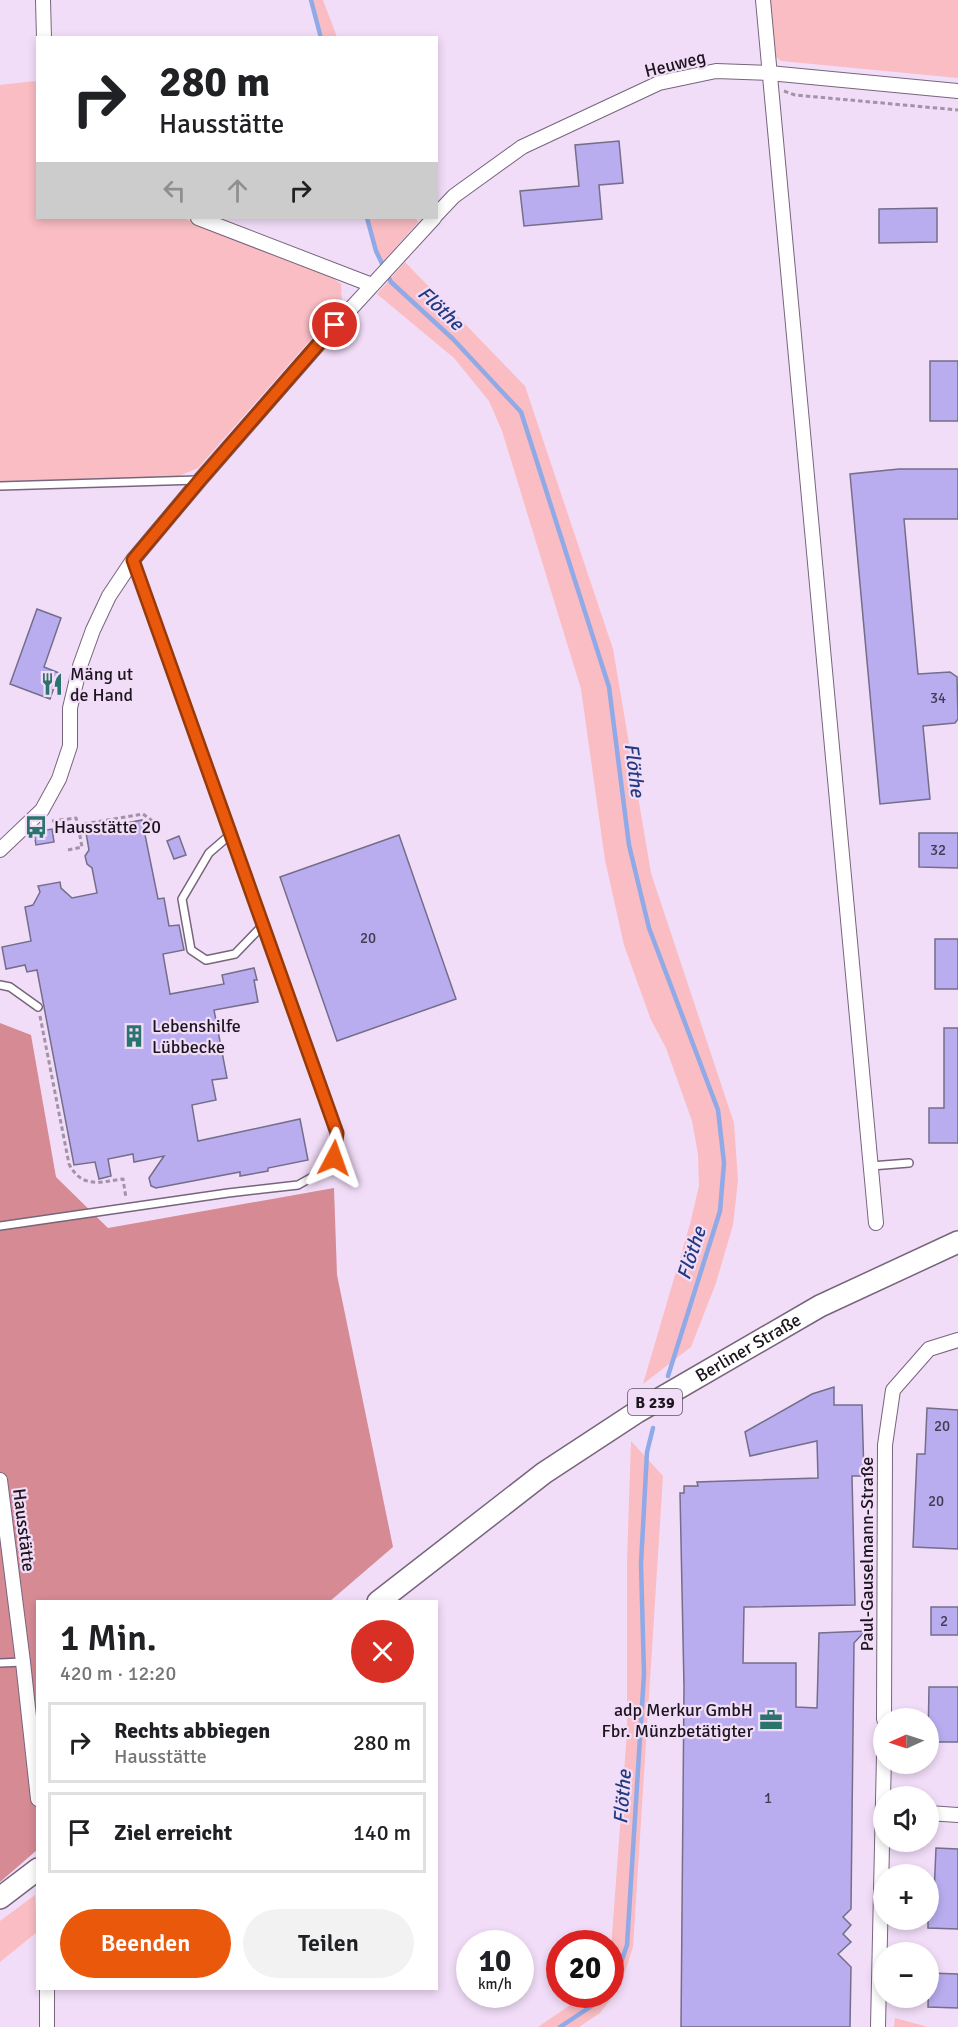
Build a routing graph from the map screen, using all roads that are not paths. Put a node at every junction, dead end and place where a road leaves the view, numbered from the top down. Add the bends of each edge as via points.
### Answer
1 (43, 0) edge
2 (763, 0) edge
3 (44, 36) edge
4 (769, 73) junction
5 (958, 91) edge
6 (438, 213) edge
7 (201, 219) edge
8 (432, 219) edge
9 (372, 285) junction
10 (200, 480) junction
11 (0, 486) edge
12 (133, 560) junction
13 (231, 834) junction
14 (0, 850) edge
15 (264, 924) junction
16 (0, 985) edge
17 (38, 1007) road end
18 (909, 1163) dead end
19 (871, 1166) junction
20 (876, 1223) dead end
21 (0, 1226) edge
22 (958, 1242) edge
23 (958, 1340) edge
24 (0, 1480) edge
25 (381, 1600) edge
26 (23, 1662) junction
27 (0, 1663) edge
28 (884, 1708) edge
29 (36, 1781) edge
30 (939, 1814) edge
31 (958, 1815) edge
32 (882, 1852) edge
33 (36, 1870) edge
34 (0, 1898) edge
35 (47, 1990) edge
36 (47, 2027) edge
37 (878, 2027) edge

1 - 3 street
2 - 4 street
4 - 5 street, Heuweg
4 - 6 street, Heuweg via 716,71 659,83 522,147 454,196
4 - 19 street
7 - 9 street
8 - 9 street, Heuweg
9 - 10 street
10 - 11 lane
10 - 12 street
12 - 13 lane
12 - 14 street via 109,596 80,666 70,708 70,746 59,779 42,810
13 - 15 lane
13 - 15 lane via 209,853 182,899 191,950 206,960 235,954
15 - 21 lane via 337,1133 334,1158 323,1171 298,1185
16 - 17 lane via 10,987
18 - 19 lane
19 - 20 street
22 - 25 main road, Berliner Straße / B 239 via 820,1306 637,1412 544,1473
23 - 28 street, Paul-Gauselmann-Straße via 929,1349 893,1390 885,1445
24 - 26 street, Hausstätte
26 - 27 lane
26 - 29 street, Hausstätte
30 - 31 street
32 - 37 street
33 - 34 main road
35 - 36 street

